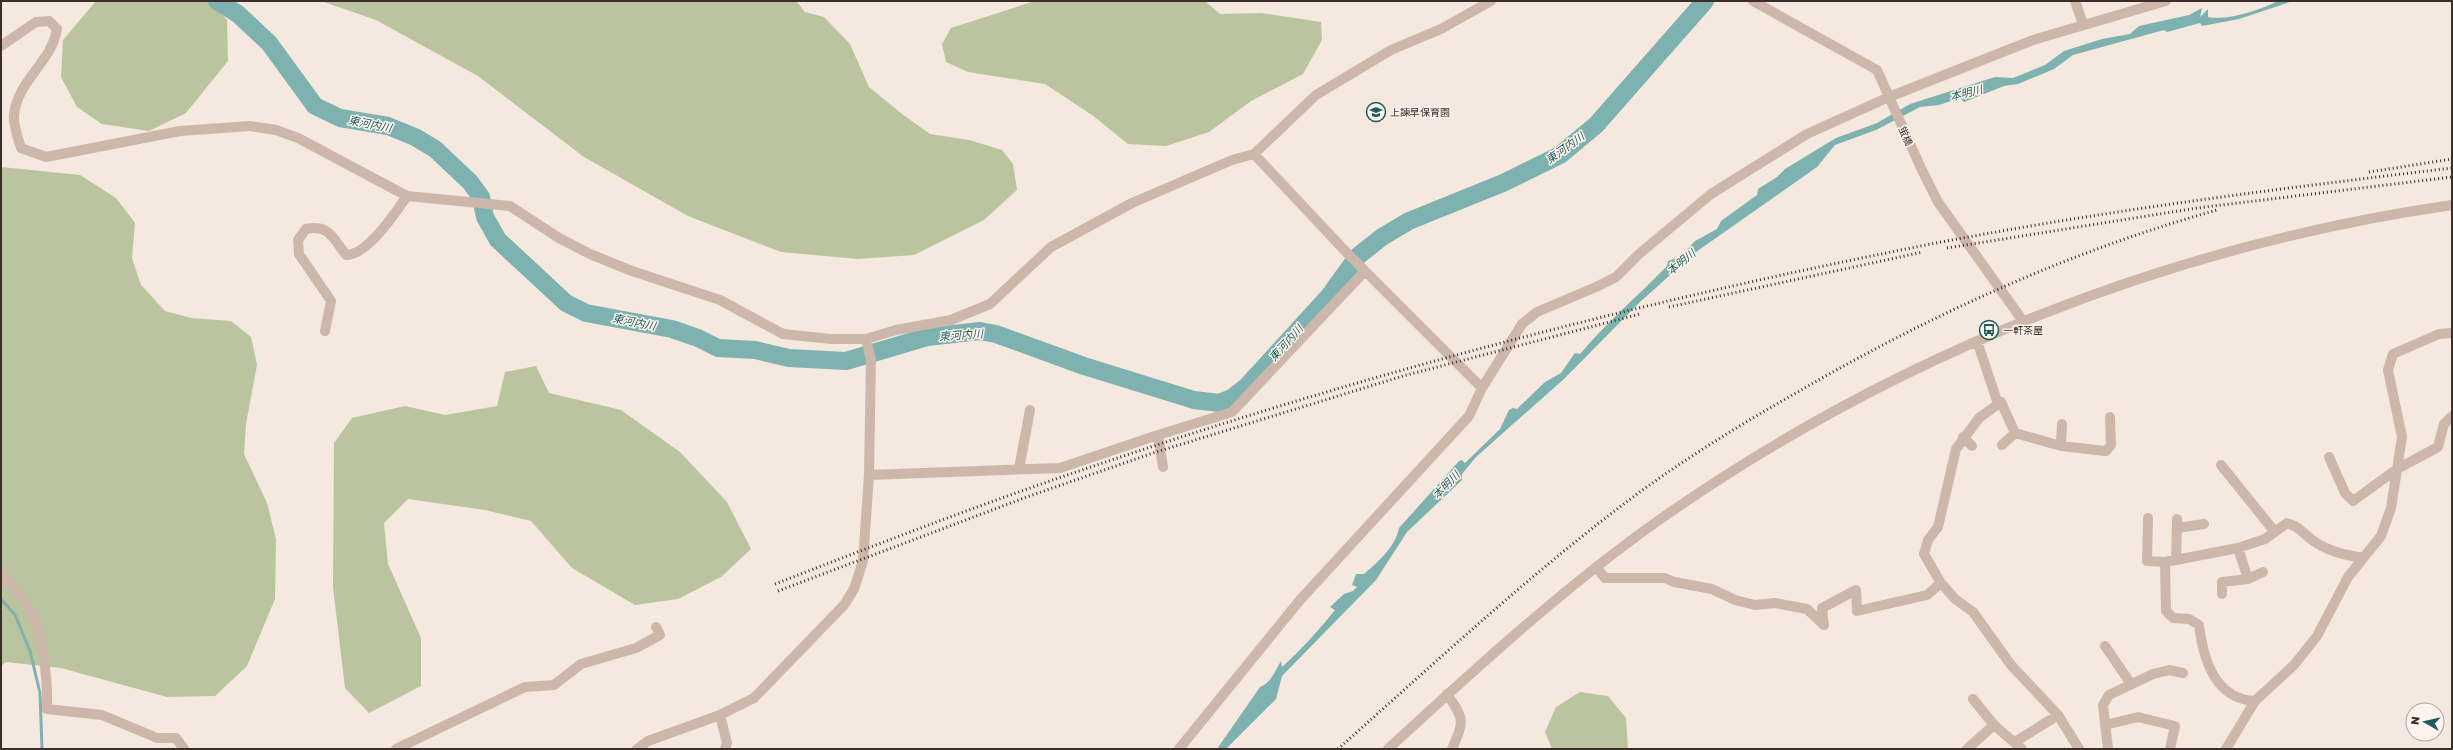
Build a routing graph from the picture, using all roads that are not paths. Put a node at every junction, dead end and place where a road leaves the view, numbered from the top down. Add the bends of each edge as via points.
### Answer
1 (1492, 1) edge
2 (1753, 1) edge
3 (2074, 1) edge
4 (2166, 1) edge
5 (2083, 24) junction
6 (1, 46) edge
7 (1891, 101) junction
8 (1254, 154) junction
9 (407, 196) junction
10 (2452, 205) edge
11 (1362, 268) junction
12 (2024, 321) junction
13 (325, 331) dead end
14 (2452, 333) edge
15 (867, 340) junction
16 (1978, 341) junction
17 (1482, 388) junction
18 (2001, 402) junction
19 (1030, 410) dead end
20 (2452, 416) edge
21 (2110, 417) dead end
22 (2062, 424) dead end
23 (2015, 433) junction
24 (1158, 435) junction
25 (1963, 437) junction
26 (2002, 445) dead end
27 (1972, 446) dead end
28 (2061, 446) junction
29 (1956, 449) junction
30 (2329, 457) dead end
31 (2221, 465) dead end
32 (1163, 467) dead end
33 (1019, 469) junction
34 (2397, 470) junction
35 (869, 475) junction
36 (1955, 475) dead end
37 (2148, 518) dead end
38 (2204, 524) dead end
39 (2275, 532) junction
40 (2238, 548) junction
41 (2364, 558) junction
42 (2176, 560) junction
43 (2165, 562) junction
44 (1596, 567) junction
45 (1, 572) edge
46 (2263, 572) dead end
47 (2248, 579) junction
48 (1941, 583) junction
49 (2222, 594) dead end
50 (656, 628) dead end
51 (2105, 646) dead end
52 (2183, 672) dead end
53 (2131, 684) junction
54 (1447, 694) junction
55 (1973, 699) dead end
56 (2255, 701) junction
57 (720, 715) junction
58 (2058, 715) junction
59 (1994, 725) junction
60 (2105, 725) junction
61 (2018, 745) edge
62 (184, 749) edge
63 (396, 749) edge
64 (637, 749) edge
65 (725, 749) edge
66 (1179, 749) edge
67 (1388, 749) edge
68 (1452, 749) edge
69 (1967, 749) edge
70 (2079, 749) edge
71 (2108, 749) edge
72 (2170, 749) edge
73 (2226, 749) edge

1 - 8 street via 1441,29 1391,50 1316,95
2 - 7 street, 蛍橋 via 1877,70
3 - 5 street
4 - 5 street
5 - 7 street via 2026,43
6 - 9 street via 36,22 49,21 57,29 56,37 48,51 19,94 13,117 21,148 30,153 46,157 180,131 250,126 276,130 298,138
7 - 12 street, 蛍橋 via 1938,202
7 - 17 street via 1807,134 1712,194 1639,254 1616,277 1537,312 1522,324
8 - 11 street
8 - 15 street via 1232,160 1132,203 1078,232 1052,247 990,304 951,320 896,330
9 - 13 street via 392,218 354,255 346,255 326,229 306,229 298,240 299,254 331,301
9 - 15 street via 510,206 559,238 590,254 632,271 720,300 783,334
10 - 12 street via 2288,236 2211,256 2126,283
11 - 17 street
11 - 24 street via 1232,412
12 - 16 street
14 - 34 street via 2439,334 2393,354 2388,370 2402,437
15 - 35 street via 870,360
16 - 18 street via 1997,401
16 - 44 street via 1897,378 1754,458 1659,520
17 - 66 street via 1469,416 1300,600
18 - 23 street
18 - 25 street via 1979,418
19 - 33 street
20 - 34 street via 2444,424 2438,447
21 - 28 street via 2111,445 2106,451
22 - 28 street
23 - 26 street
23 - 28 street
24 - 32 street
24 - 33 street via 1060,468
25 - 27 street
25 - 29 street
29 - 36 street
29 - 48 street via 1938,528 1928,540 1924,554
30 - 34 street via 2345,493 2353,501
31 - 39 street
33 - 35 street
34 - 41 street via 2386,523 2381,536
35 - 57 street via 863,561 854,588 844,605 754,698
37 - 43 street via 2147,561
38 - 42 street via 2177,523
39 - 40 street via 2264,539
39 - 41 street via 2287,523 2297,525 2315,542 2336,553
40 - 42 street
40 - 47 street
41 - 56 street via 2348,577 2317,636 2294,665
42 - 43 street
43 - 56 street via 2166,611 2173,618 2189,619 2199,625 2205,660 2214,679 2235,695
44 - 48 street via 1605,578 1665,578 1712,589 1735,600 1755,605 1775,603 1807,608 1824,625 1822,608 1856,590 1857,611 1928,595
44 - 54 street via 1522,626
45 - 62 street via 30,610 36,624 48,684 47,709 102,715 157,738 176,738
46 - 47 street
47 - 49 street via 2222,582
48 - 58 street via 1955,599 1973,612 2011,665
50 - 63 street via 660,635 636,648 581,664 554,685 525,687
51 - 53 street
52 - 53 street via 2169,670
53 - 60 street via 2109,695 2103,705
54 - 67 street
54 - 68 street via 1459,711 1462,725
55 - 59 street
56 - 73 street
57 - 64 street via 648,741
57 - 65 street via 727,743
58 - 61 street
58 - 70 street
59 - 61 street
59 - 69 street
60 - 71 street
60 - 72 street via 2138,717 2176,726

